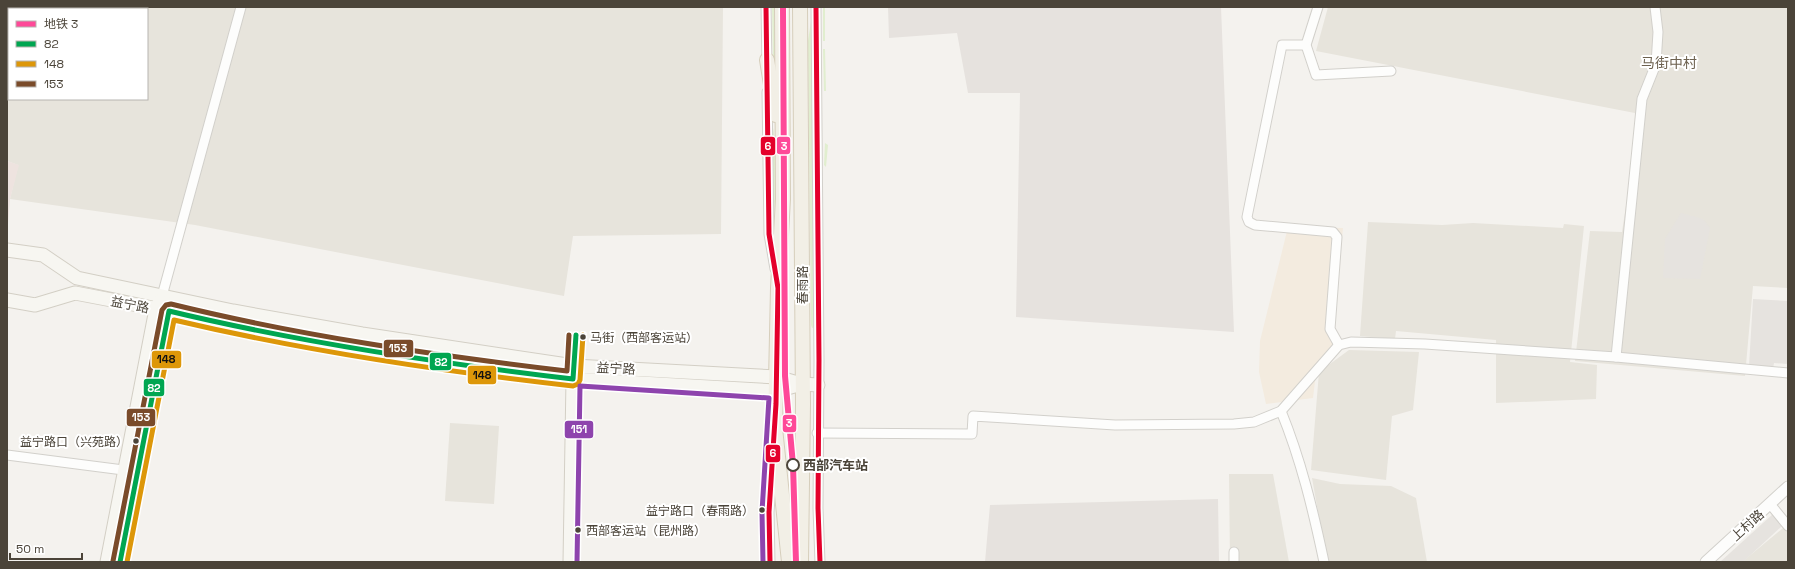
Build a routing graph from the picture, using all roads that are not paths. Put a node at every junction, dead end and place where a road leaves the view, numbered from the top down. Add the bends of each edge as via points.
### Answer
1 (241, 7) edge
2 (766, 7) edge
3 (782, 7) edge
4 (800, 7) edge
5 (808, 7) edge
6 (816, 7) edge
7 (1318, 7) edge
8 (1655, 7) edge
9 (800, 34) junction
10 (1306, 45) junction
11 (766, 60) junction
12 (1391, 71) dead end
13 (783, 154) junction
14 (7, 250) edge
15 (778, 288) junction
16 (162, 296) junction
17 (7, 300) edge
18 (163, 310) junction
19 (1339, 345) junction
20 (1616, 357) junction
21 (1788, 373) edge
22 (573, 379) junction
23 (777, 384) junction
24 (802, 384) junction
25 (818, 384) junction
26 (1281, 411) junction
27 (775, 428) junction
28 (817, 433) junction
29 (7, 455) edge
30 (131, 471) junction
31 (1788, 487) edge
32 (1770, 504) junction
33 (1788, 526) edge
34 (1234, 552) dead end
35 (107, 562) edge
36 (120, 562) edge
37 (570, 562) edge
38 (770, 562) edge
39 (789, 562) edge
40 (801, 562) edge
41 (820, 562) edge
42 (1234, 562) edge
43 (1324, 562) edge
44 (1706, 562) edge

1 - 16 street
2 - 11 street
3 - 13 main road, 春雨路
4 - 9 main road, 春雨路
5 - 9 main road
6 - 25 street
7 - 10 street
8 - 20 street via 1658,32 1656,64 1642,98
9 - 24 main road, 春雨路
10 - 12 street via 1316,75
10 - 19 street via 1282,45 1247,217 1249,222 1255,225 1333,232 1337,237 1330,329
11 - 13 main road
11 - 15 street via 769,234
13 - 15 main road, 春雨路
14 - 16 main road, 益宁路 via 43,255 77,278
15 - 23 main road, 春雨路
16 - 18 main road
16 - 23 main road, 益宁路 via 362,334 574,366
17 - 18 main road, 益宁路 via 35,305 75,293
18 - 22 main road, 益宁路 via 232,327 359,350 462,366
18 - 30 main road
19 - 20 street via 1351,342 1425,344
19 - 26 street
20 - 21 street
22 - 23 main road, 益宁路
22 - 37 main road
23 - 24 main road, 益宁路
23 - 27 main road, 春雨路
24 - 25 main road, 益宁路
24 - 40 main road, 春雨路
25 - 28 street
26 - 28 street via 1254,422 1234,424 1116,425 973,416 972,434
26 - 43 street via 1295,446 1312,505
27 - 38 street via 769,512
27 - 39 main road, 春雨路
28 - 41 street
29 - 30 street
30 - 35 main road
30 - 36 main road
31 - 32 street, 上村路
32 - 33 street
32 - 44 street, 上村路
34 - 42 street

